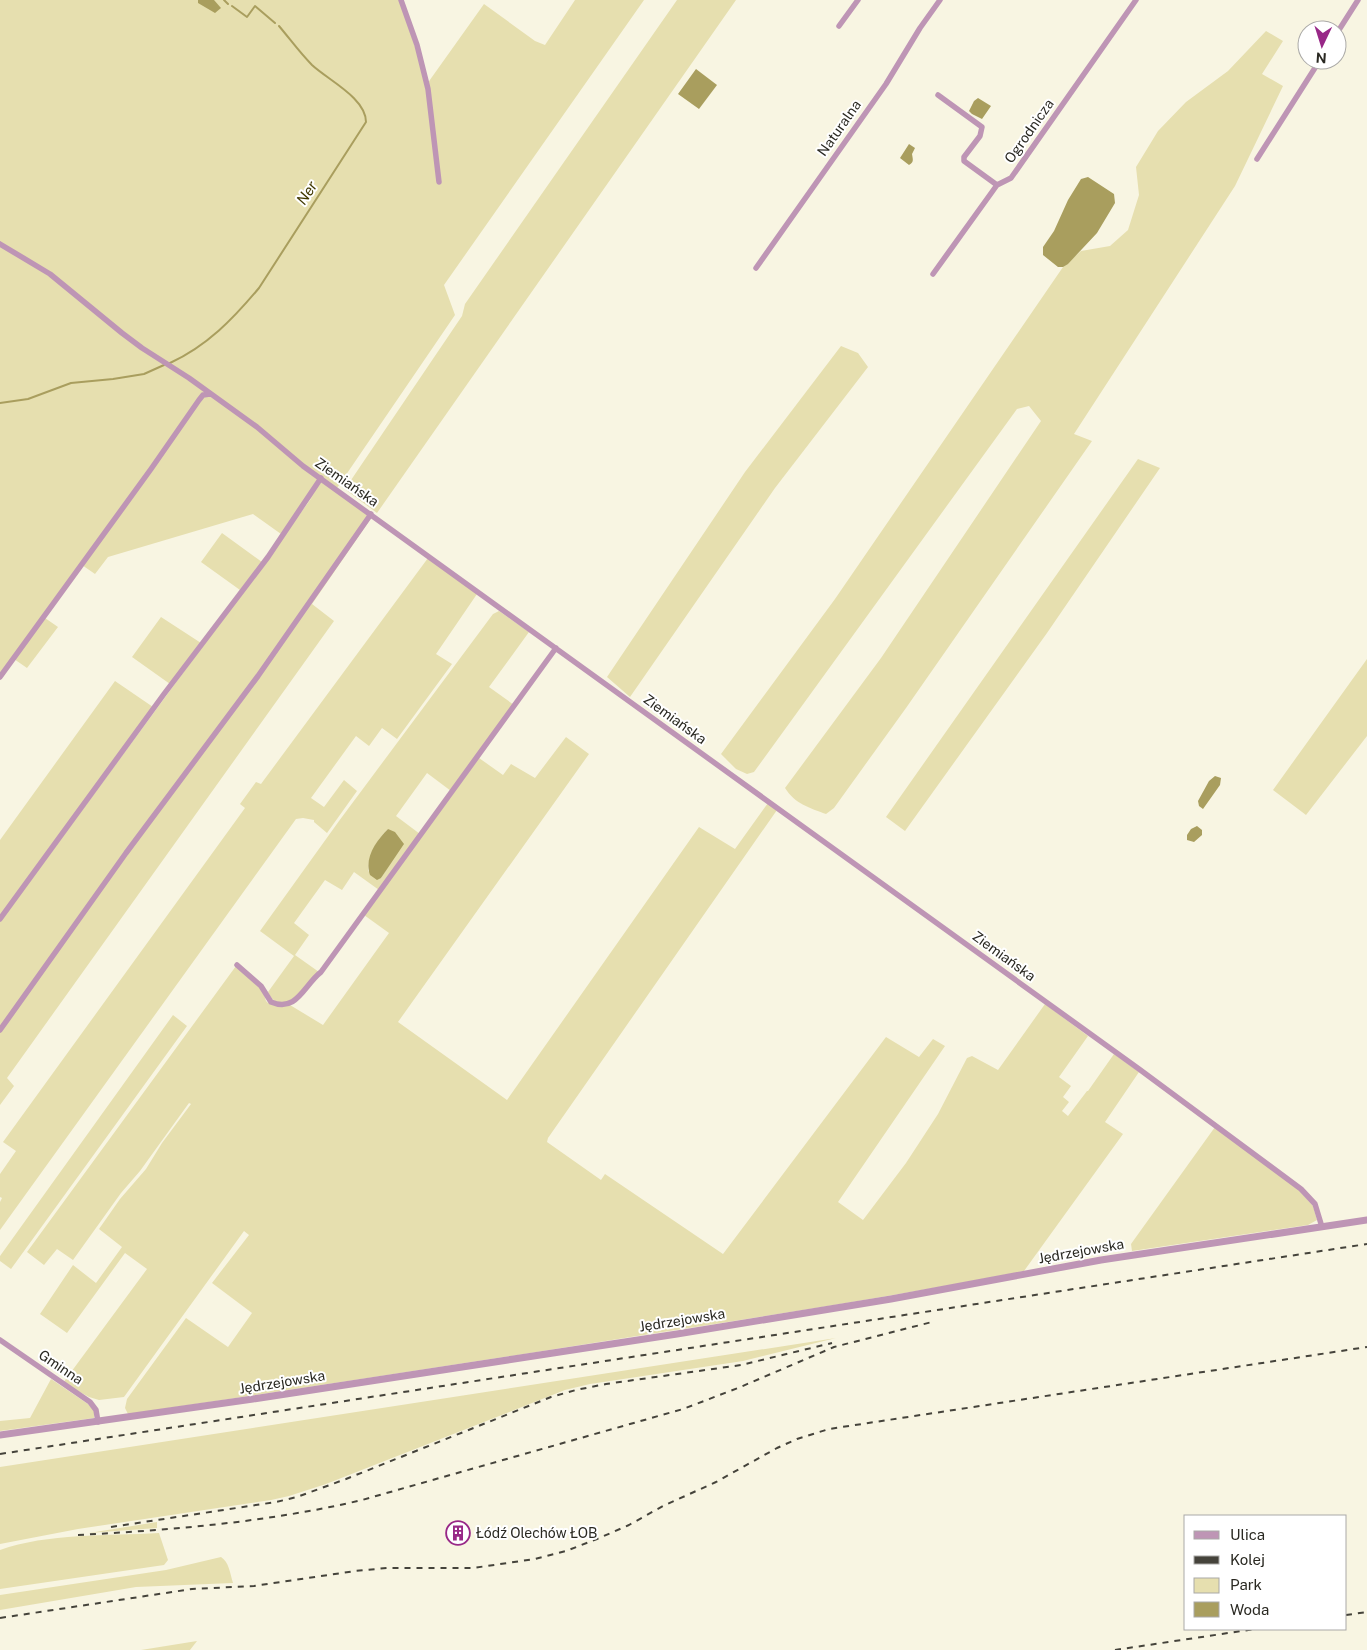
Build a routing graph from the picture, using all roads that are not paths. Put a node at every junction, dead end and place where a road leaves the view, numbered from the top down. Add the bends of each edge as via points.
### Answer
1 (401, 0) edge
2 (858, 0) edge
3 (940, 0) edge
4 (1136, 0) edge
5 (1358, 0) edge
6 (1345, 20) edge
7 (839, 26) dead end
8 (1314, 70) edge
9 (938, 95) dead end
10 (1257, 159) dead end
11 (439, 182) dead end
12 (997, 185) junction
13 (0, 244) edge
14 (756, 268) dead end
15 (933, 274) dead end
16 (210, 394) junction
17 (321, 478) junction
18 (371, 514) junction
19 (556, 648) junction
20 (0, 677) edge
21 (0, 919) edge
22 (237, 965) dead end
23 (0, 1030) edge
24 (1367, 1220) edge
25 (1322, 1226) junction
26 (0, 1340) edge
27 (98, 1422) junction
28 (0, 1435) edge

1 - 11 street via 428,89
2 - 7 street
3 - 14 street, Naturalna via 880,92
4 - 12 street, Ogrodnicza via 1011,178
5 - 6 street
8 - 10 street
9 - 12 street via 982,127 964,161
12 - 15 street, Ogrodnicza
13 - 16 street, Ziemiańska via 50,274 109,324
16 - 17 street, Ziemiańska
16 - 20 street via 198,400
17 - 18 street, Ziemiańska
17 - 21 street via 268,558
18 - 19 street, Ziemiańska
18 - 23 street via 258,676
19 - 22 street via 321,972 296,1000 286,1004 271,1002 261,986
19 - 25 street, Ziemiańska via 1305,1191 1315,1204
24 - 25 street, Jędrzejowska
25 - 27 street, Jędrzejowska via 1101,1260 892,1299 687,1332
26 - 27 street, Gminna via 90,1402 96,1410
27 - 28 street, Jędrzejowska

